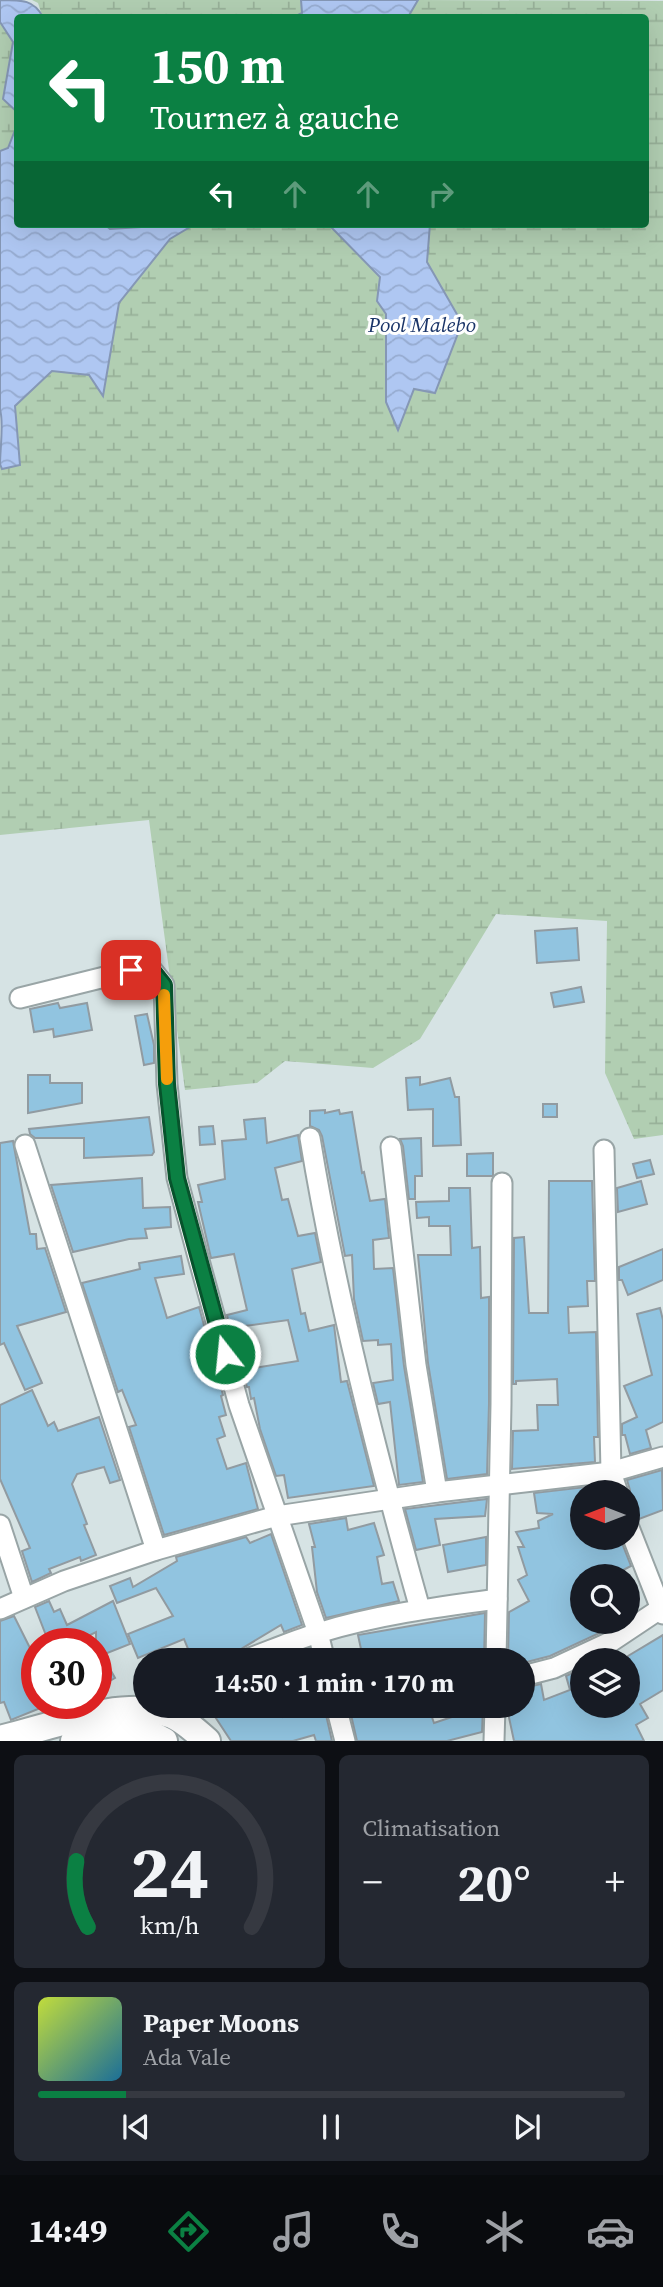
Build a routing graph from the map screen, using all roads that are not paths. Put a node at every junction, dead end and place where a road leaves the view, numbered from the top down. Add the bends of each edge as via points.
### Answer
1 (20, 998) dead end
2 (310, 1138) dead end
3 (25, 1145) dead end
4 (391, 1147) dead end
5 (604, 1150) dead end
6 (502, 1183) dead end
7 (663, 1457) edge
8 (611, 1472) junction
9 (614, 1480) edge
10 (500, 1484) junction
11 (437, 1492) junction
12 (389, 1499) junction
13 (277, 1516) junction
14 (0, 1525) edge
15 (156, 1550) junction
16 (638, 1550) edge
17 (24, 1598) junction
18 (497, 1599) junction
19 (0, 1609) edge
20 (421, 1609) junction
21 (662, 1610) edge
22 (318, 1633) junction
23 (277, 1648) edge
24 (322, 1648) edge
25 (496, 1648) edge
26 (535, 1673) edge
27 (133, 1710) edge
28 (173, 1718) edge
29 (184, 1718) edge
30 (339, 1718) edge
31 (495, 1718) edge
32 (0, 1739) edge
33 (161, 1740) edge
34 (74, 1741) edge
35 (207, 1741) edge
36 (345, 1741) edge
37 (494, 1741) edge

1 - 13 street via 145,967 164,985 167,1084 177,1178 239,1405
2 - 12 street via 323,1217
3 - 15 street
4 - 11 street via 416,1365
5 - 8 street
6 - 10 street
7 - 8 street
8 - 9 street
8 - 10 street
10 - 11 street
10 - 18 street
11 - 12 street
12 - 13 street
12 - 20 street
13 - 15 street
13 - 22 street
14 - 17 street
15 - 17 street
16 - 21 street
17 - 19 street
18 - 20 street
18 - 25 street
20 - 22 street
21 - 26 street via 612,1641
22 - 23 street
22 - 24 street
27 - 32 main road via 104,1712
28 - 33 street
29 - 35 main road
30 - 36 street
31 - 37 street
33 - 34 main road via 131,1730

